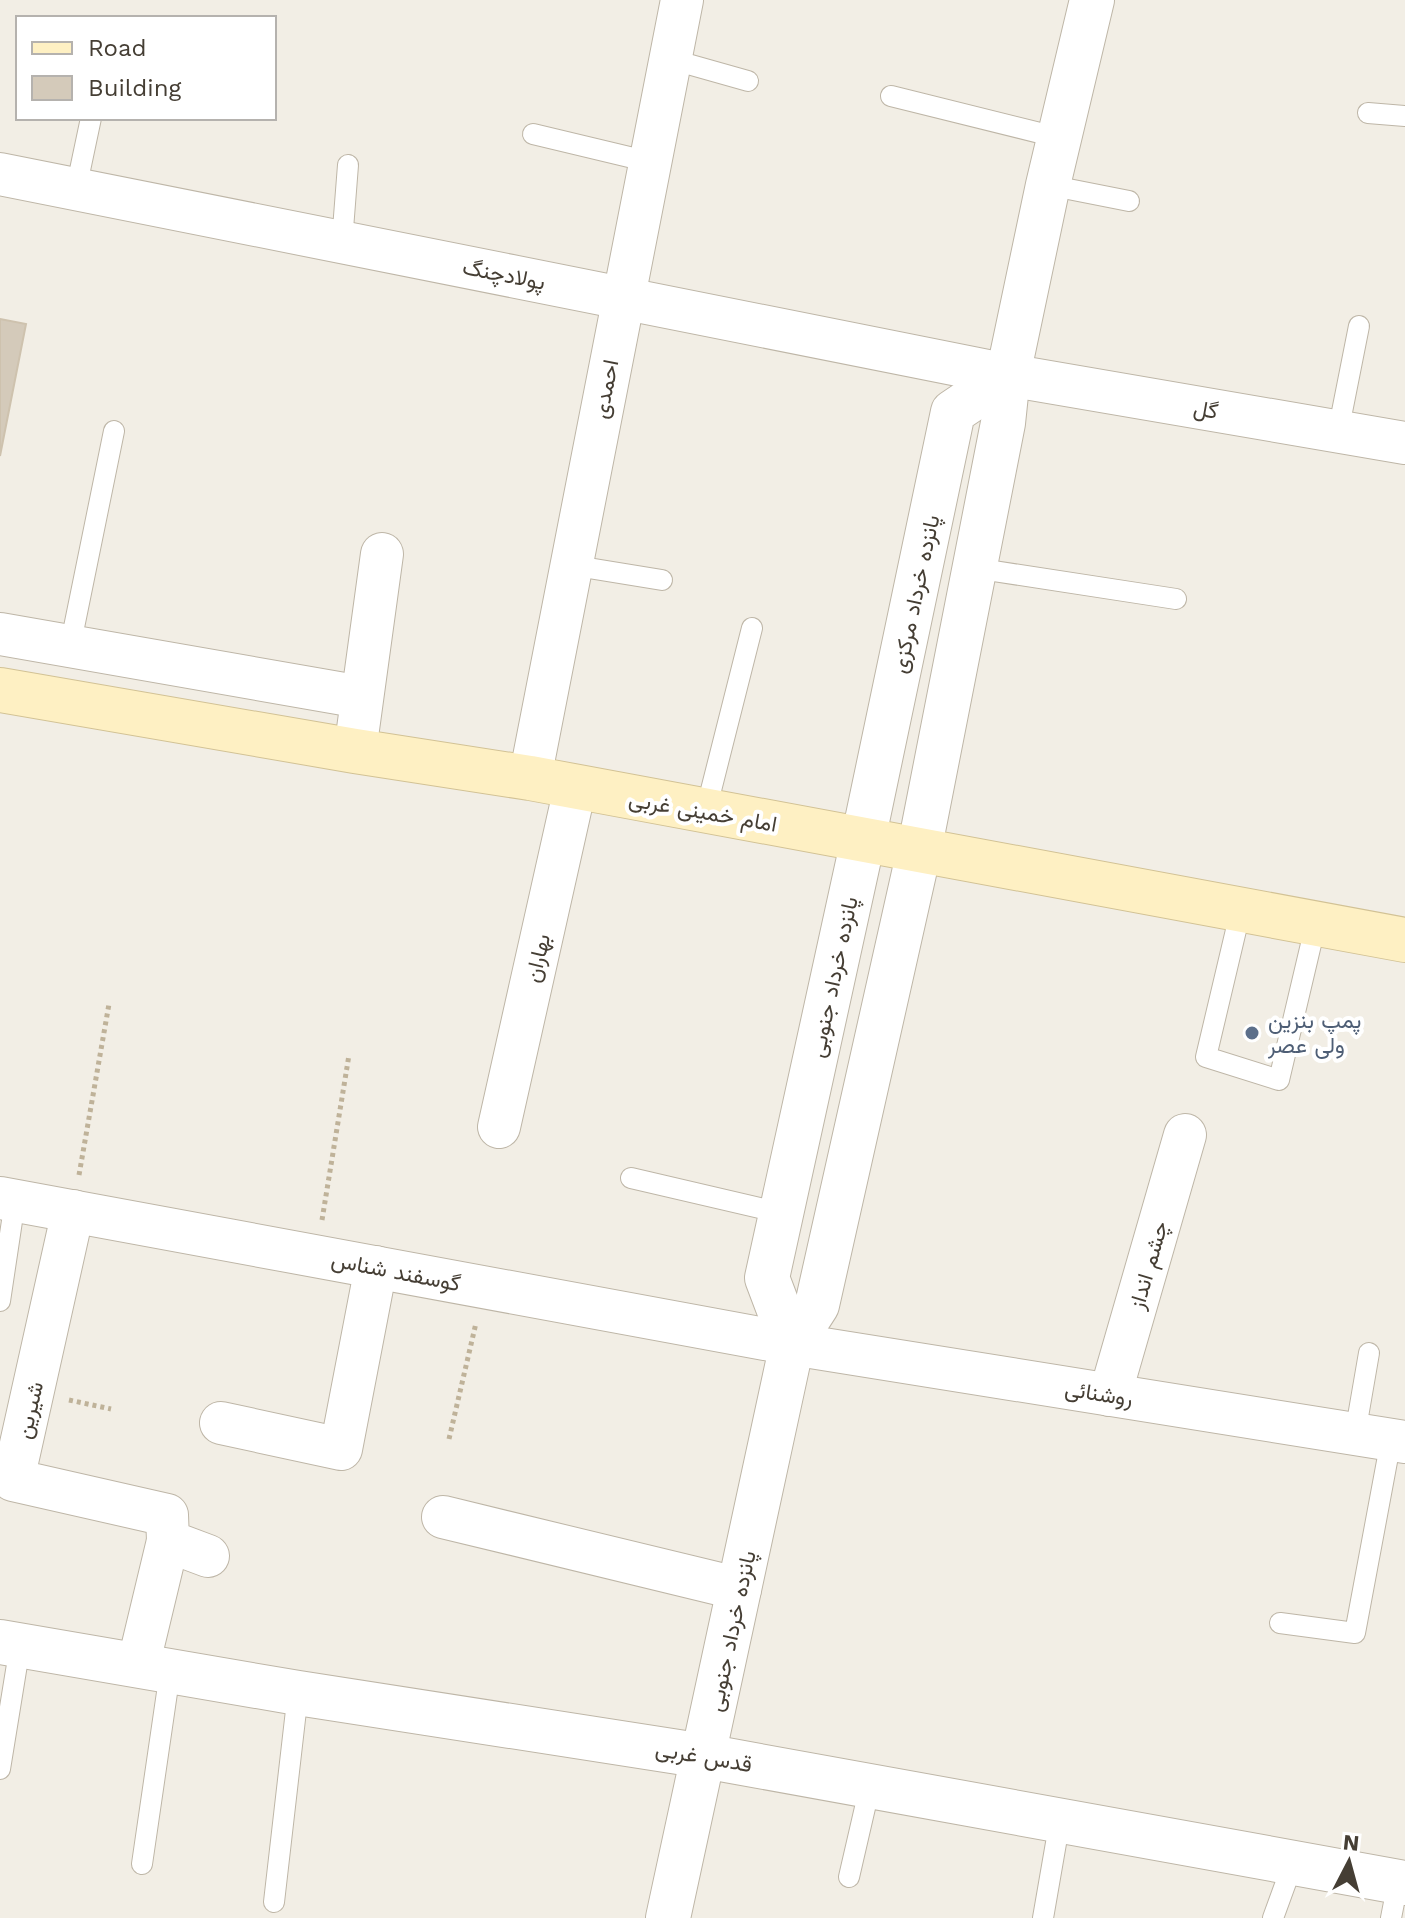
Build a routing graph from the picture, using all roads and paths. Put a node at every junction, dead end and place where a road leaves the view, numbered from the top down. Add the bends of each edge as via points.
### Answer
1 (682, 0) edge
2 (1092, 0) edge
3 (670, 59) junction
4 (748, 81) dead end
5 (891, 96) dead end
6 (1368, 113) dead end
7 (1405, 116) edge
8 (91, 120) edge
9 (533, 134) dead end
10 (1060, 138) junction
11 (650, 162) junction
12 (348, 165) dead end
13 (0, 174) edge
14 (1048, 185) junction
15 (76, 189) junction
16 (1129, 201) dead end
17 (342, 242) junction
18 (623, 298) junction
19 (1359, 326) dead end
20 (1008, 375) junction
21 (114, 431) dead end
22 (1338, 432) junction
23 (1405, 443) edge
24 (382, 554) dead end
25 (570, 565) junction
26 (974, 568) junction
27 (662, 580) dead end
28 (1176, 599) dead end
29 (752, 628) dead end
30 (0, 634) edge
31 (70, 647) junction
32 (0, 690) edge
33 (361, 697) junction
34 (355, 751) junction
35 (530, 778) junction
36 (575, 788) junction
37 (706, 810) junction
38 (863, 840) junction
39 (919, 851) junction
40 (1241, 909) junction
41 (1316, 923) junction
42 (1405, 940) edge
43 (109, 1004) dead end
44 (349, 1055) dead end
45 (499, 1127) dead end
46 (1185, 1135) dead end
47 (631, 1178) dead end
48 (8, 1199) edge
49 (73, 1211) junction
50 (781, 1213) junction
51 (316, 1256) junction
52 (376, 1267) junction
53 (484, 1287) junction
54 (0, 1301) edge
55 (792, 1344) junction
56 (1369, 1353) dead end
57 (1110, 1395) junction
58 (221, 1423) dead end
59 (449, 1439) dead end
60 (1384, 1439) edge
61 (443, 1517) dead end
62 (168, 1541) junction
63 (208, 1556) dead end
64 (740, 1589) junction
65 (1280, 1623) dead end
66 (10, 1644) edge
67 (154, 1669) junction
68 (298, 1693) junction
69 (704, 1756) junction
70 (0, 1769) edge
71 (870, 1786) junction
72 (1060, 1820) junction
73 (1293, 1863) junction
74 (142, 1864) dead end
75 (849, 1877) dead end
76 (1398, 1895) edge
77 (274, 1902) dead end
78 (668, 1918) edge
79 (1043, 1918) edge
80 (1273, 1918) edge

1 - 3 street, احمدی
2 - 10 street
3 - 4 lane
3 - 11 street, احمدی
5 - 10 lane
6 - 7 lane
8 - 15 lane
9 - 11 lane
10 - 14 street
11 - 18 street, احمدی
12 - 17 lane
13 - 15 street, پولادچنگ
14 - 16 lane
14 - 20 street
15 - 17 street, پولادچنگ
17 - 18 street, پولادچنگ
18 - 20 street, پولادچنگ
18 - 25 street, احمدی
19 - 22 lane
20 - 22 street, گل
20 - 26 street
20 - 38 street, پانزده خرداد مرکزی via 953,412
21 - 31 lane
22 - 23 street, گل
24 - 33 street
25 - 27 lane
25 - 35 street, احمدی
26 - 28 lane
26 - 39 street
29 - 37 lane
30 - 31 street
31 - 33 street
32 - 34 main road, امام خمینی غربی
33 - 34 street
34 - 35 main road, امام خمینی غربی
35 - 36 main road, امام خمینی غربی
36 - 37 main road, امام خمینی غربی
36 - 45 street, بهاران
37 - 38 main road, امام خمینی غربی
38 - 39 main road, امام خمینی غربی
38 - 50 street, پانزده خرداد جنوبی
39 - 40 main road, امام خمینی غربی
39 - 55 street, پانزده خرداد جنوبی via 817,1305
40 - 41 main road, امام خمینی غربی
40 - 41 lane via 1206,1057 1279,1080
41 - 42 main road, امام خمینی غربی
43 - 49 path
44 - 51 path
46 - 57 street, چشم انداز
47 - 50 lane
48 - 49 street, گوسفند شناس
48 - 54 lane
49 - 51 street, گوسفند شناس
49 - 62 street, شیرین via 13,1480 167,1515
50 - 55 street, پانزده خرداد جنوبی via 767,1278
51 - 52 street, گوسفند شناس
52 - 53 street, گوسفند شناس
52 - 58 street via 341,1449
53 - 55 street, گوسفند شناس
53 - 59 path
55 - 57 street, روشنائی
55 - 64 street, پانزده خرداد جنوبی
56 - 60 lane
57 - 60 street, روشنائی
60 - 65 lane via 1355,1633
61 - 64 street
62 - 63 street
62 - 67 street
64 - 69 street, پانزده خرداد جنوبی
66 - 67 street, قدس غربی
66 - 70 lane
67 - 68 street, قدس غربی
67 - 74 lane
68 - 69 street, قدس غربی
68 - 77 lane
69 - 71 street, قدس غربی
69 - 78 street, پانزده خرداد جنوبی
71 - 72 street, قدس غربی
71 - 75 lane
72 - 73 street, قدس غربی
72 - 79 lane
73 - 76 street, قدس غربی
73 - 80 lane

